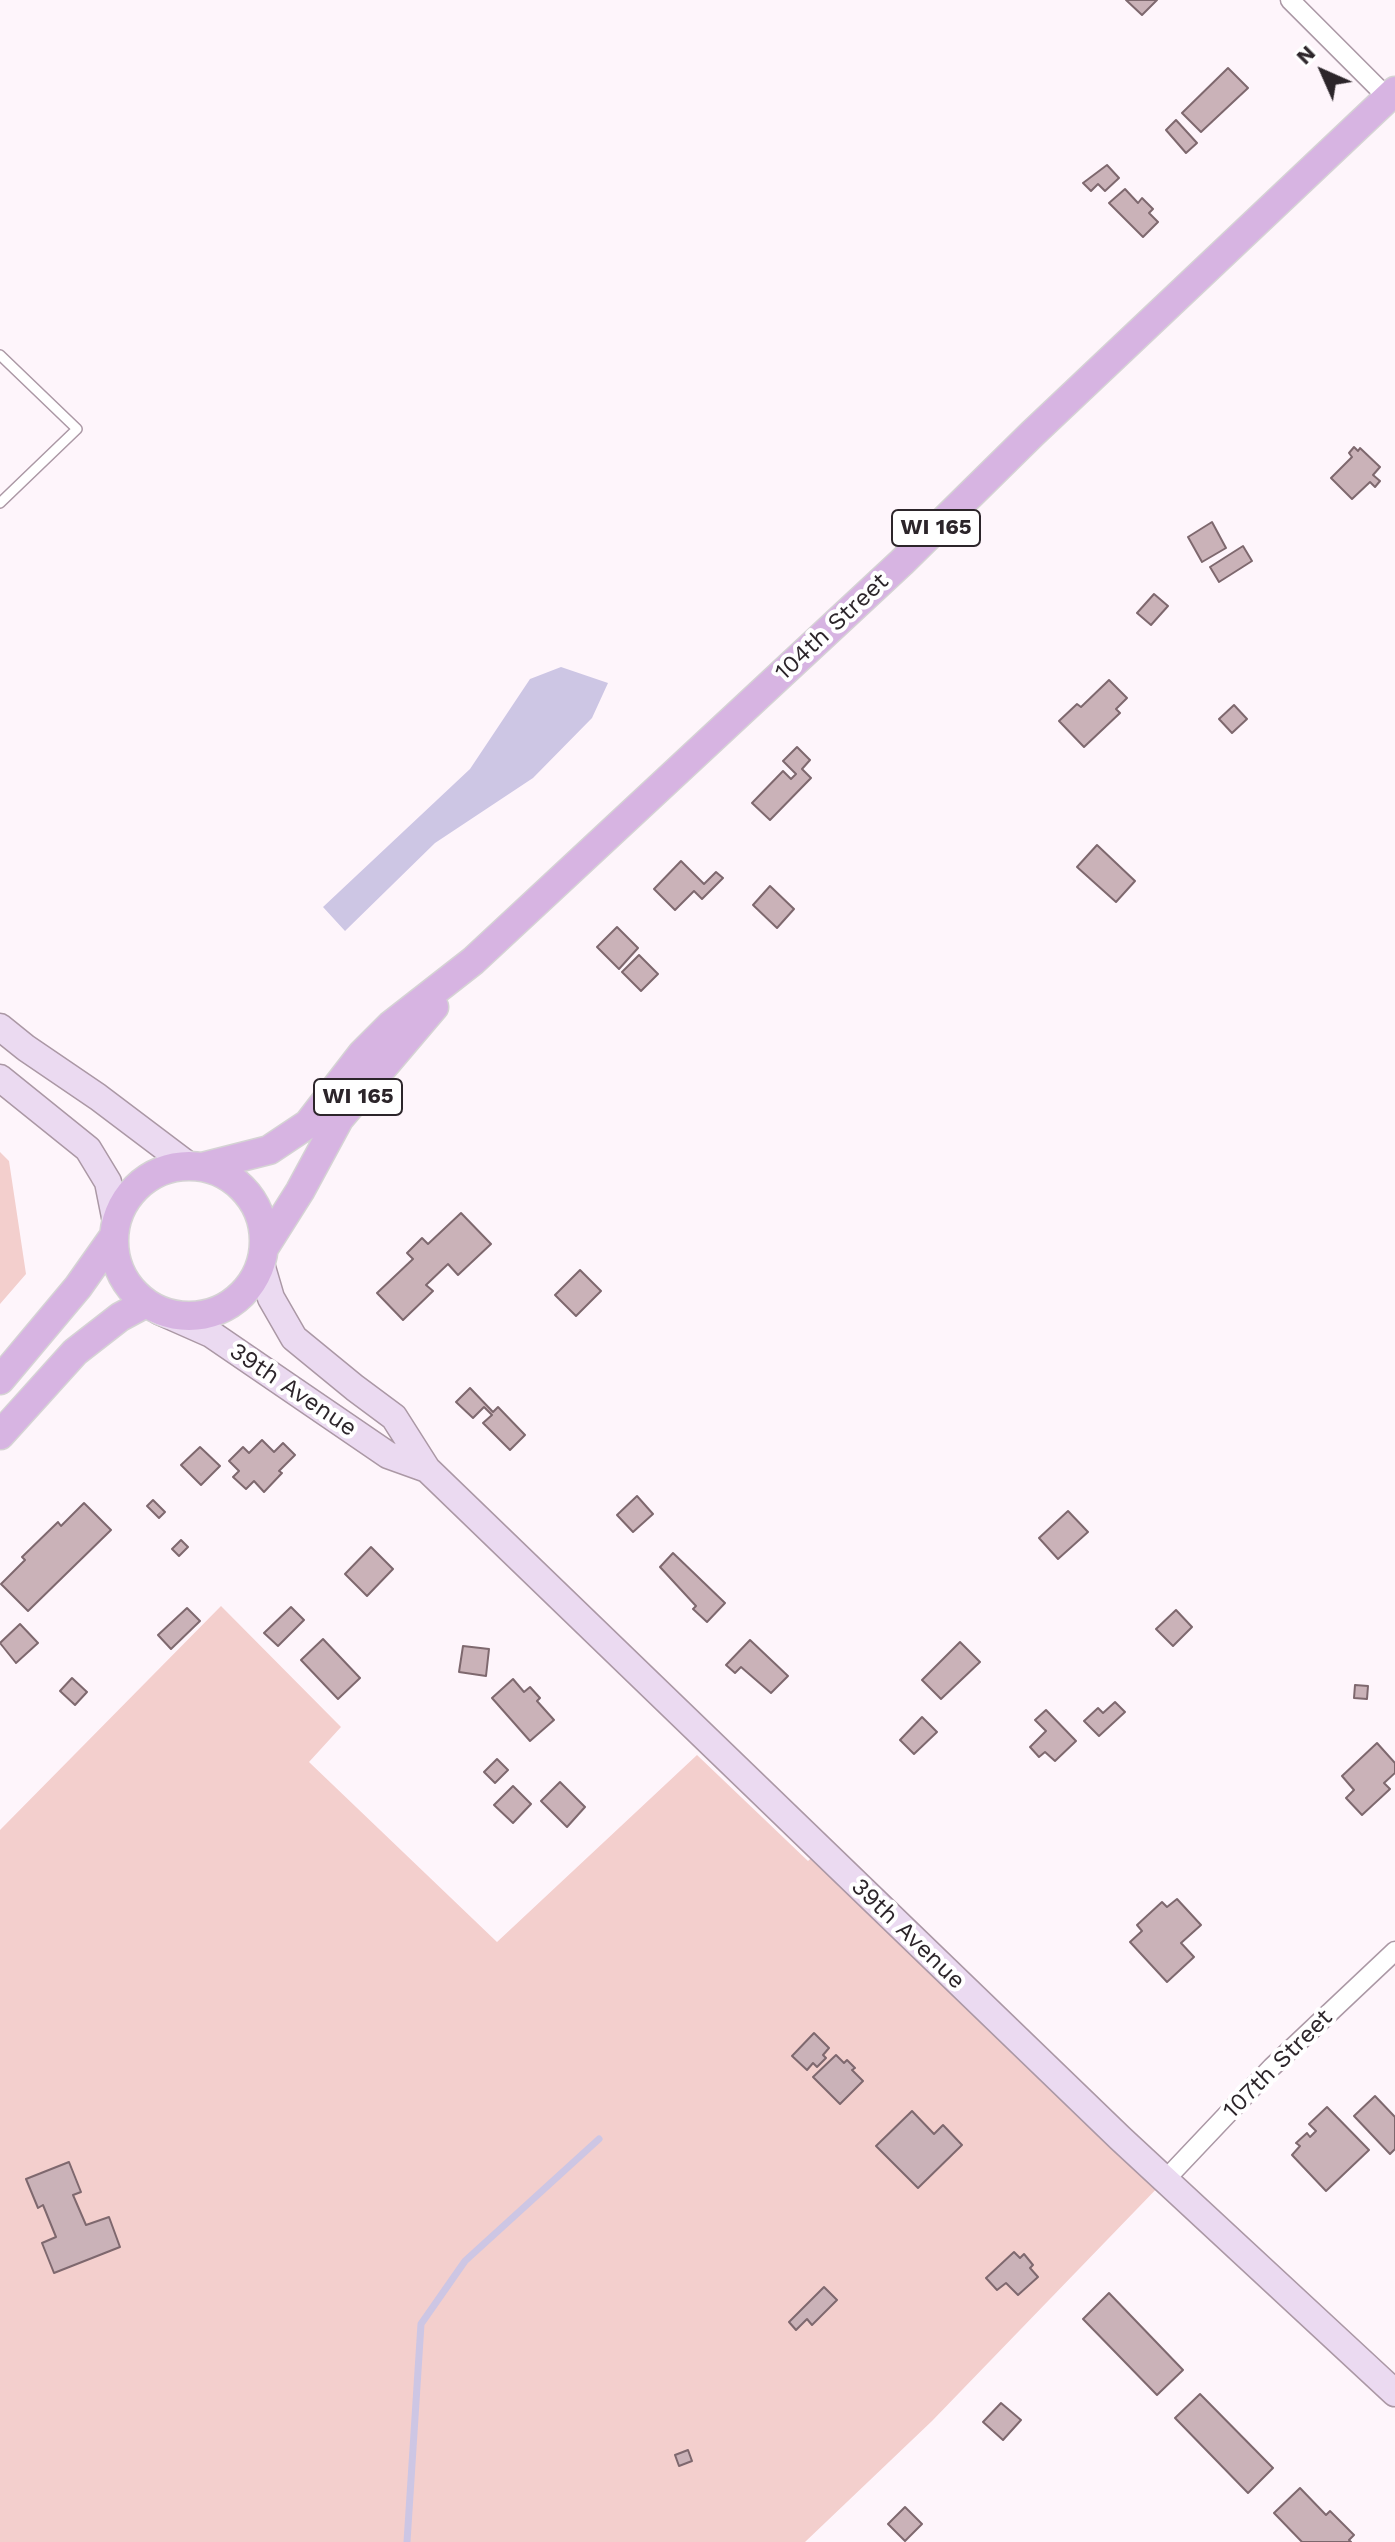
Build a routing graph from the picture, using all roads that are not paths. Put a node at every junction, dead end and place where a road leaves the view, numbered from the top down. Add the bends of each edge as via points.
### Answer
1 (1290, 0) edge
2 (1392, 94) edge
3 (0, 355) edge
4 (0, 503) edge
5 (473, 961) junction
6 (0, 1027) edge
7 (0, 1078) edge
8 (195, 1166) junction
9 (115, 1229) junction
10 (262, 1256) junction
11 (153, 1307) junction
12 (0, 1380) edge
13 (0, 1435) edge
14 (427, 1469) junction
15 (1395, 1951) edge
16 (1165, 2180) junction
17 (1395, 2393) edge

1 - 2 street
2 - 5 main road, 104th Street / WI 165 via 902,562
3 - 4 lane via 77,429
5 - 8 main road, 104th Street / WI 165 via 391,1025 308,1124 269,1150
5 - 10 main road, 104th Street / WI 165 via 339,1119
6 - 8 main road
7 - 9 main road via 88,1149 108,1182
8 - 9 main road, WI 165 via 164,1170 143,1182 126,1199
8 - 10 main road via 224,1174 249,1196 263,1226
9 - 11 main road via 116,1262 128,1285
9 - 12 main road, WI 165 via 78,1287
10 - 11 main road, WI 165 via 249,1286 208,1314 184,1316
10 - 14 main road, 39th Avenue via 271,1298 294,1338 394,1417
11 - 13 main road via 120,1317 75,1352
11 - 14 main road, 39th Avenue via 211,1334 388,1455
14 - 16 main road, 39th Avenue
15 - 16 street, 107th Street via 1272,2067
16 - 17 main road, 39th Avenue

